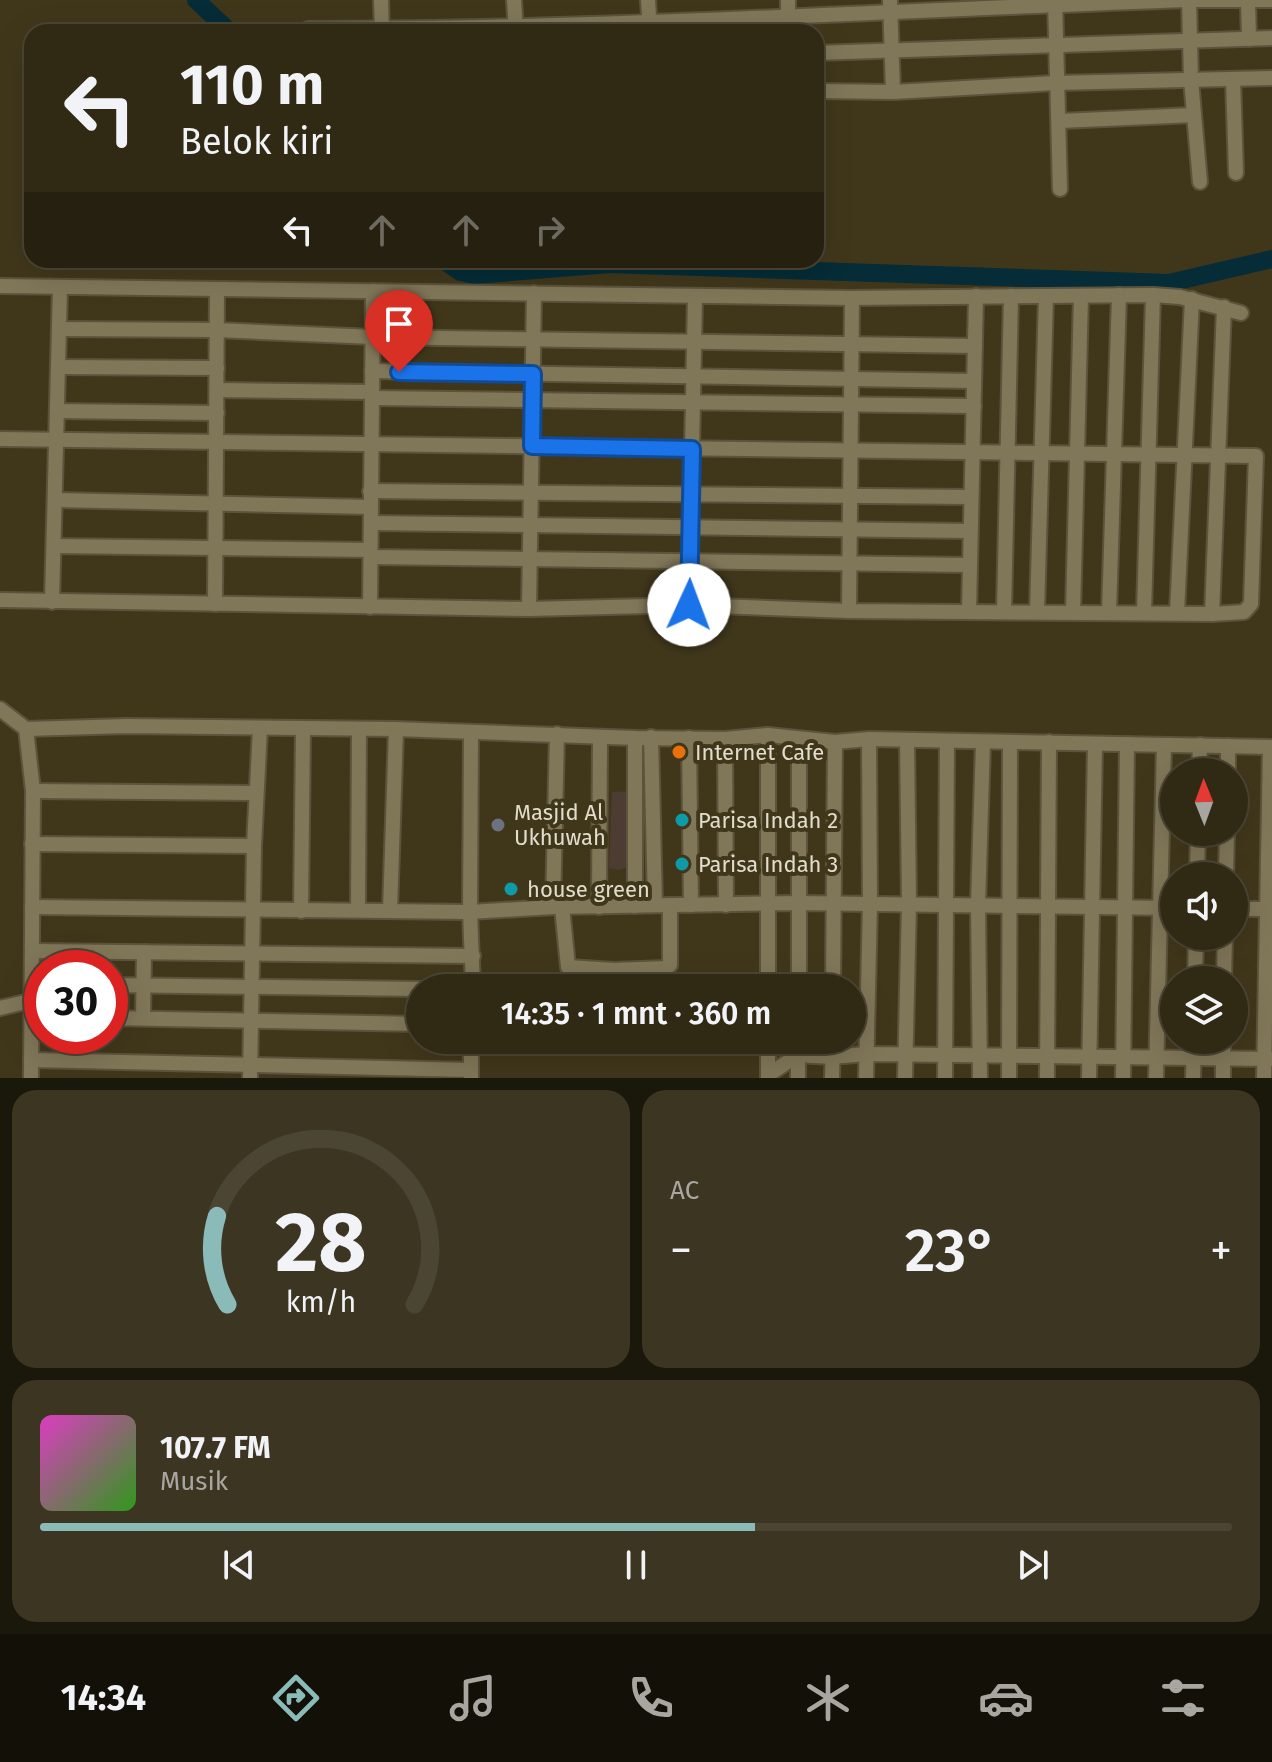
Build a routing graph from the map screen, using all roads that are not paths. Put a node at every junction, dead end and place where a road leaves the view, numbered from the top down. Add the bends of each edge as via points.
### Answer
1 (381, 0) edge
2 (514, 0) edge
3 (648, 0) edge
4 (788, 0) edge
5 (1191, 0) edge
6 (1248, 0) edge
7 (1272, 0) edge
8 (1055, 2) edge
9 (890, 7) edge
10 (382, 24) edge
11 (515, 24) edge
12 (650, 24) edge
13 (788, 24) edge
14 (794, 24) edge
15 (1272, 38) edge
16 (1249, 39) junction
17 (1190, 41) junction
18 (1055, 44) junction
19 (892, 52) junction
20 (824, 53) edge
21 (1272, 78) edge
22 (1233, 79) junction
23 (1191, 80) junction
24 (1055, 83) junction
25 (824, 91) edge
26 (893, 92) junction
27 (1194, 115) junction
28 (1060, 121) junction
29 (1236, 173) dead end
30 (1200, 182) dead end
31 (1060, 189) dead end
32 (0, 286) edge
33 (60, 287) junction
34 (217, 289) junction
35 (373, 291) junction
36 (534, 293) junction
37 (1119, 295) junction
38 (1153, 295) junction
39 (695, 296) junction
40 (976, 296) junction
41 (1011, 296) junction
42 (1046, 296) junction
43 (1081, 296) junction
44 (852, 298) junction
45 (1192, 299) junction
46 (1224, 307) junction
47 (1241, 313) dead end
48 (59, 329) junction
49 (217, 330) junction
50 (373, 337) junction
51 (534, 340) junction
52 (694, 342) junction
53 (852, 344) junction
54 (975, 346) junction
55 (58, 367) junction
56 (217, 368) junction
57 (372, 371) junction
58 (533, 374) junction
59 (694, 376) junction
60 (852, 379) junction
61 (974, 381) junction
62 (217, 390) junction
63 (372, 395) junction
64 (533, 399) junction
65 (693, 402) junction
66 (852, 405) junction
67 (974, 406) junction
68 (57, 411) junction
69 (217, 413) junction
70 (0, 439) edge
71 (57, 440) junction
72 (216, 442) junction
73 (372, 445) junction
74 (532, 446) junction
75 (692, 449) junction
76 (851, 451) junction
77 (972, 453) junction
78 (1007, 453) junction
79 (1041, 454) junction
80 (1077, 455) junction
81 (1114, 455) junction
82 (1148, 456) junction
83 (1184, 456) junction
84 (1218, 456) junction
85 (370, 491) junction
86 (531, 492) junction
87 (691, 494) junction
88 (849, 496) junction
89 (971, 497) junction
90 (56, 500) junction
91 (216, 503) junction
92 (371, 507) junction
93 (371, 523) junction
94 (531, 525) junction
95 (691, 527) junction
96 (849, 530) junction
97 (970, 531) junction
98 (54, 546) junction
99 (215, 548) junction
100 (371, 554) junction
101 (531, 559) junction
102 (691, 561) junction
103 (849, 564) junction
104 (970, 565) junction
105 (0, 600) edge
106 (52, 602) junction
107 (215, 604) junction
108 (689, 605) junction
109 (370, 607) junction
110 (529, 609) junction
111 (849, 611) junction
112 (969, 612) junction
113 (1004, 612) junction
114 (1037, 612) junction
115 (1073, 613) junction
116 (1109, 613) junction
117 (1144, 613) junction
118 (1177, 613) junction
119 (1212, 614) junction
120 (0, 709) edge
121 (260, 728) junction
122 (303, 728) junction
123 (26, 729) junction
124 (359, 729) junction
125 (396, 729) junction
126 (471, 734) junction
127 (557, 734) junction
128 (768, 735) junction
129 (651, 737) junction
130 (600, 738) junction
131 (635, 738) junction
132 (689, 738) junction
133 (725, 739) junction
134 (869, 739) junction
135 (799, 740) junction
136 (907, 740) junction
137 (947, 741) junction
138 (835, 742) junction
139 (983, 742) junction
140 (1049, 742) junction
141 (1010, 743) junction
142 (1095, 744) junction
143 (1127, 744) junction
144 (1164, 745) junction
145 (1200, 745) junction
146 (1228, 746) junction
147 (1271, 747) edge
148 (1200, 758) edge
149 (1228, 758) edge
150 (33, 791) junction
151 (256, 793) junction
152 (32, 844) junction
153 (254, 846) junction
154 (1166, 862) edge
155 (767, 903) junction
156 (799, 903) junction
157 (835, 903) junction
158 (909, 903) junction
159 (870, 904) junction
160 (946, 904) junction
161 (663, 905) junction
162 (691, 905) junction
163 (726, 905) junction
164 (978, 905) junction
165 (1011, 905) junction
166 (635, 906) junction
167 (1048, 906) junction
168 (32, 907) junction
169 (558, 907) junction
170 (599, 907) junction
171 (1092, 907) junction
172 (1125, 907) junction
173 (1160, 908) edge
174 (1248, 909) edge
175 (1269, 909) edge
176 (358, 910) junction
177 (253, 911) junction
178 (301, 911) junction
179 (390, 911) junction
180 (470, 912) junction
181 (33, 950) edge
182 (1164, 950) edge
183 (128, 952) edge
184 (144, 952) junction
185 (252, 953) junction
186 (473, 956) junction
187 (473, 974) edge
188 (768, 974) edge
189 (799, 974) edge
190 (833, 974) edge
191 (128, 986) edge
192 (145, 986) junction
193 (251, 988) junction
194 (406, 989) edge
195 (24, 1002) edge
196 (0, 1008) edge
197 (128, 1018) edge
198 (143, 1018) junction
199 (251, 1019) junction
200 (406, 1024) edge
201 (31, 1054) edge
202 (768, 1054) edge
203 (792, 1054) edge
204 (798, 1054) edge
205 (821, 1054) edge
206 (832, 1054) edge
207 (866, 1054) junction
208 (1193, 1054) edge
209 (1223, 1054) edge
210 (905, 1055) junction
211 (945, 1056) junction
212 (980, 1056) junction
213 (1009, 1056) junction
214 (1047, 1056) junction
215 (832, 1057) junction
216 (1090, 1057) junction
217 (1123, 1058) junction
218 (1157, 1058) junction
219 (1193, 1058) junction
220 (1223, 1059) junction
221 (1268, 1059) edge
222 (31, 1060) junction
223 (250, 1071) edge
224 (471, 1074) edge
225 (768, 1077) edge
226 (31, 1078) edge
227 (798, 1078) edge
228 (832, 1078) edge
229 (866, 1078) edge
230 (905, 1078) edge
231 (945, 1078) edge
232 (980, 1078) edge
233 (1009, 1078) edge
234 (1047, 1078) edge
235 (1089, 1078) edge
236 (1123, 1078) edge
237 (1156, 1078) edge
238 (1193, 1078) edge
239 (1223, 1078) edge
240 (1264, 1078) edge

1 - 10 street
2 - 11 street
3 - 12 street
4 - 13 street
5 - 6 street
5 - 8 street
5 - 17 street
6 - 7 street
6 - 16 street
8 - 9 street
8 - 18 street
9 - 14 street
9 - 19 street
15 - 16 street
16 - 17 street
17 - 18 street
17 - 23 street
18 - 19 street
18 - 24 street
19 - 20 street
19 - 26 street
21 - 22 street
22 - 23 street
22 - 29 street
23 - 24 street
23 - 27 street
24 - 26 street
24 - 28 street
25 - 26 street
27 - 28 street
27 - 30 street
28 - 31 street
32 - 33 street
33 - 34 street
33 - 48 street
34 - 35 street
34 - 49 street
35 - 36 street
35 - 50 street
36 - 39 street
36 - 51 street
37 - 38 street
37 - 43 street
37 - 81 street
38 - 45 street
38 - 82 street
39 - 44 street
39 - 52 street
40 - 41 street
40 - 44 street
40 - 54 street
41 - 42 street
41 - 78 street
42 - 43 street
42 - 79 street
43 - 80 street
44 - 53 street
45 - 46 street
45 - 83 street
46 - 47 street
46 - 84 street
48 - 49 street
48 - 55 street
49 - 50 street
49 - 56 street
50 - 51 street
50 - 57 street
51 - 52 street
51 - 58 street
52 - 53 street
52 - 59 street
53 - 54 street
53 - 60 street
54 - 61 street
55 - 56 street
55 - 68 street
56 - 62 street
57 - 58 street
57 - 63 street
58 - 59 street
58 - 64 street
59 - 60 street
59 - 65 street
60 - 61 street
60 - 66 street
61 - 67 street
62 - 63 street
62 - 69 street
63 - 64 street
63 - 73 street
64 - 65 street
64 - 74 street
65 - 66 street
65 - 75 street
66 - 67 street
66 - 76 street
67 - 77 street
68 - 69 street
68 - 71 street
69 - 72 street
70 - 71 street
71 - 72 street
71 - 90 street
72 - 73 street
72 - 91 street
73 - 74 street
73 - 85 street
74 - 75 street
74 - 86 street
75 - 76 street
75 - 87 street
76 - 77 street
76 - 88 street
77 - 78 street
77 - 89 street
78 - 79 street
78 - 113 street
79 - 80 street
79 - 114 street
80 - 81 street
80 - 115 street
81 - 82 street
81 - 116 street
82 - 83 street
82 - 117 street
83 - 84 street
83 - 118 street
84 - 119 street
84 - 119 street via 1256,456 1251,604 1247,611
85 - 86 street
85 - 92 street
86 - 87 street
86 - 94 street
87 - 88 street
87 - 95 street
88 - 89 street
88 - 96 street
89 - 97 street
90 - 91 street
90 - 98 street
91 - 92 street
91 - 99 street
92 - 93 street
93 - 94 street
93 - 100 street
94 - 95 street
94 - 101 street
95 - 96 street
95 - 102 street
96 - 97 street
96 - 103 street
97 - 104 street
98 - 99 street
98 - 106 street
99 - 100 street
99 - 107 street
100 - 101 street
100 - 109 street
101 - 102 street
101 - 110 street
102 - 103 street
102 - 108 street
103 - 104 street
103 - 111 street
104 - 112 street
105 - 106 street
106 - 107 street
107 - 109 street
108 - 110 street
108 - 111 street
109 - 110 street
111 - 112 street
112 - 113 street
113 - 114 street
114 - 115 street
115 - 116 street
116 - 117 street
117 - 118 street
118 - 119 street
120 - 123 street
121 - 122 street
121 - 123 street
121 - 151 street
122 - 124 street
122 - 178 street
123 - 150 street
124 - 125 street
124 - 176 street
125 - 126 street
125 - 179 street
126 - 127 street
126 - 180 street
127 - 130 street
127 - 169 street
128 - 133 street
128 - 135 street
128 - 155 street
129 - 131 street
129 - 132 street
129 - 161 street
130 - 131 street
130 - 170 street
131 - 166 street
132 - 133 street
132 - 162 street
133 - 163 street
134 - 136 street
134 - 138 street
134 - 159 street
135 - 138 street
135 - 156 street
136 - 137 street
136 - 158 street
137 - 139 street
137 - 160 street
138 - 157 street
139 - 141 street
139 - 164 street
140 - 141 street
140 - 142 street
140 - 167 street
141 - 165 street
142 - 143 street
142 - 171 street
143 - 144 street
143 - 172 street
144 - 145 street
144 - 154 street
145 - 146 street
145 - 148 street
146 - 147 street
146 - 149 street
147 - 175 street
150 - 151 street
150 - 152 street
151 - 153 street
152 - 153 street
152 - 168 street
153 - 177 street
155 - 156 street
155 - 163 street
155 - 188 street
156 - 157 street
156 - 189 street
157 - 159 street
157 - 190 street
158 - 159 street
158 - 160 street
158 - 210 street
159 - 207 street
160 - 164 street
160 - 211 street
161 - 162 street
161 - 166 street
161 - 169 street via 670,965 614,970 568,967
162 - 163 street
164 - 165 street
164 - 212 street
165 - 167 street
165 - 213 street
166 - 170 street
167 - 171 street
167 - 214 street
168 - 177 street
168 - 181 street
169 - 170 street
169 - 180 street
171 - 172 street
171 - 216 street
172 - 173 street
172 - 217 street
174 - 175 street
175 - 221 street
176 - 178 street
176 - 179 street
177 - 178 street
177 - 185 street
179 - 180 street
180 - 186 street
182 - 218 street
183 - 184 street
184 - 185 street
184 - 192 street
185 - 186 street
185 - 193 street
186 - 187 street
191 - 192 street
192 - 193 street
192 - 198 street
193 - 194 street
193 - 199 street
195 - 196 street
197 - 198 street
198 - 199 street
199 - 200 street
199 - 223 street
201 - 222 street
202 - 225 street
203 - 225 street
204 - 227 street
205 - 215 street
206 - 215 street
207 - 210 street
207 - 215 street
207 - 229 street
208 - 219 street
209 - 220 street
210 - 211 street
210 - 230 street
211 - 212 street
211 - 231 street
212 - 213 street
212 - 232 street
213 - 214 street
213 - 233 street
214 - 216 street
214 - 234 street
215 - 228 street
216 - 217 street
216 - 235 street
217 - 218 street
217 - 236 street
218 - 219 street
218 - 237 street
219 - 220 street
219 - 238 street
220 - 221 street
220 - 239 street
221 - 240 street
222 - 223 street
222 - 226 street
223 - 224 street

